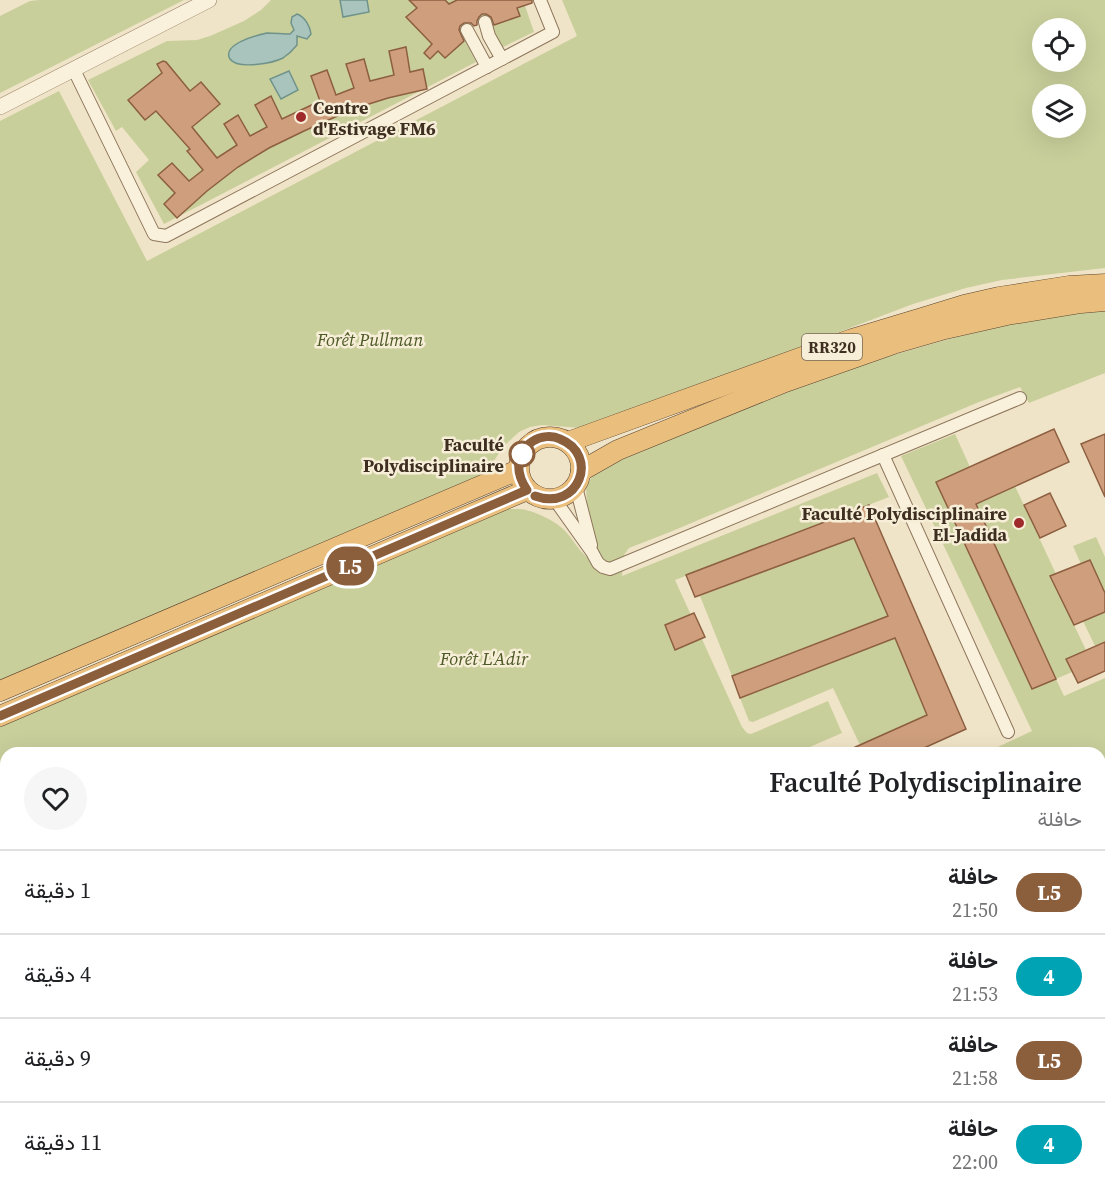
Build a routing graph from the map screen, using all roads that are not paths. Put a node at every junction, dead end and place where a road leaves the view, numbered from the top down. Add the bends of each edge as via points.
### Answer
1 (209, 0) edge
2 (540, 0) edge
3 (502, 59) junction
4 (487, 67) junction
5 (74, 70) junction
6 (0, 107) edge
7 (1105, 284) edge
8 (1105, 301) edge
9 (1020, 398) dead end
10 (568, 442) junction
11 (883, 456) junction
12 (518, 470) junction
13 (579, 479) junction
14 (527, 490) junction
15 (555, 500) junction
16 (592, 552) junction
17 (0, 691) edge
18 (0, 716) edge
19 (1008, 732) dead end

1 - 5 street
2 - 3 street via 553,32
3 - 4 street
3 - 4 street via 486,25 469,33
4 - 5 street via 166,236 154,234
5 - 6 street
7 - 10 highway, RR320 via 1070,286 964,305 852,339
8 - 13 highway, RR320 via 1007,315 893,344 785,382 618,450
9 - 11 street
10 - 12 highway, RR320 via 557,437 534,441 525,448
10 - 13 highway via 581,460
11 - 16 street via 610,569 598,563
11 - 19 street
12 - 14 highway
12 - 17 highway
13 - 15 highway, RR320 via 567,495
13 - 16 street
14 - 15 highway via 544,500
14 - 18 highway
15 - 16 street

